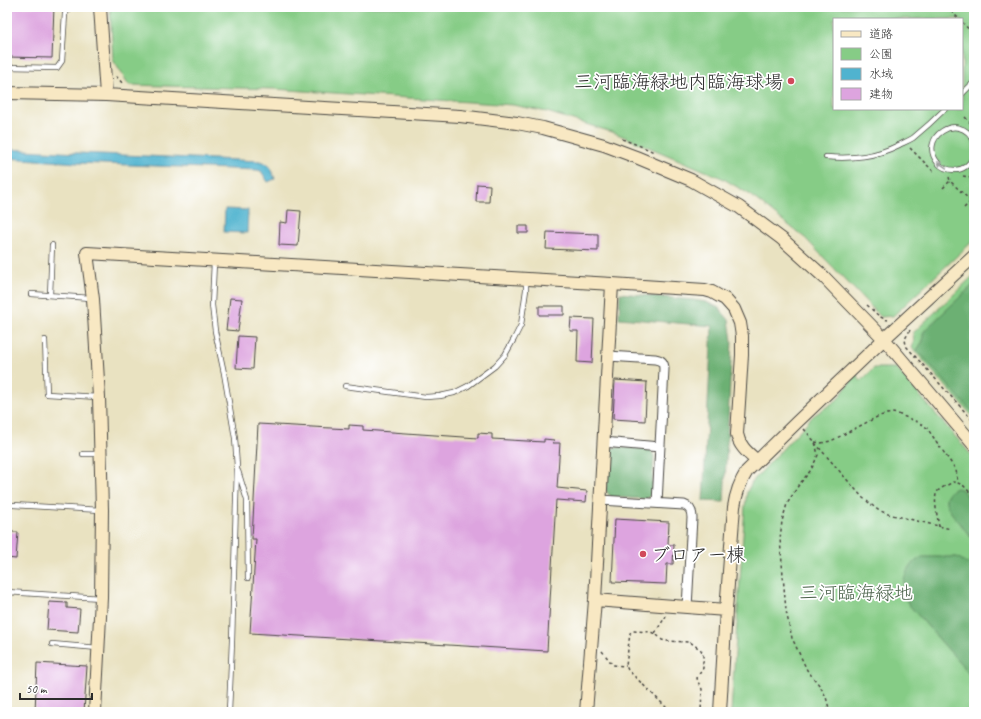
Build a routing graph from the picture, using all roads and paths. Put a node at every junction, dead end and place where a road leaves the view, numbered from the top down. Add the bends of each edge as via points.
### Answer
1 (70, 7) edge
2 (100, 7) edge
3 (947, 7) edge
4 (958, 18) edge
5 (963, 23) edge
6 (974, 35) edge
7 (7, 67) edge
8 (114, 74) dead end
9 (974, 82) edge
10 (123, 85) dead end
11 (7, 93) edge
12 (963, 93) edge
13 (106, 95) junction
14 (945, 110) edge
15 (965, 117) dead end
16 (974, 127) edge
17 (617, 138) dead end
18 (974, 141) edge
19 (656, 153) dead end
20 (974, 156) edge
21 (826, 157) dead end
22 (969, 164) junction
23 (974, 169) edge
24 (948, 177) dead end
25 (950, 181) junction
26 (943, 188) dead end
27 (970, 201) junction
28 (974, 204) edge
29 (964, 208) dead end
30 (52, 245) dead end
31 (974, 256) edge
32 (214, 260) junction
33 (526, 278) junction
34 (612, 284) junction
35 (31, 294) dead end
36 (50, 295) junction
37 (93, 299) junction
38 (868, 305) dead end
39 (892, 320) dead end
40 (915, 326) dead end
41 (884, 339) junction
42 (45, 340) dead end
43 (608, 356) junction
44 (345, 386) dead end
45 (99, 397) junction
46 (797, 422) junction
47 (974, 422) edge
48 (603, 442) junction
49 (815, 442) junction
50 (974, 445) edge
51 (660, 447) junction
52 (83, 454) dead end
53 (100, 454) junction
54 (757, 461) junction
55 (237, 467) junction
56 (958, 483) junction
57 (974, 497) edge
58 (600, 500) junction
59 (656, 503) junction
60 (13, 506) dead end
61 (102, 510) junction
62 (939, 527) junction
63 (951, 529) dead end
64 (248, 578) dead end
65 (7, 592) edge
66 (101, 598) junction
67 (595, 600) junction
68 (673, 606) junction
69 (687, 607) junction
70 (726, 610) junction
71 (655, 633) junction
72 (52, 644) dead end
73 (98, 648) junction
74 (599, 648) dead end
75 (626, 666) junction
76 (95, 712) edge
77 (229, 712) edge
78 (586, 712) edge
79 (671, 712) edge
80 (701, 712) edge
81 (720, 712) edge
82 (830, 712) edge

1 - 7 lane via 65,14 62,61 57,68
2 - 13 street
3 - 4 path
5 - 6 path
8 - 10 path
9 - 12 lane
11 - 13 street
13 - 41 street via 460,116 524,124 604,145 691,180 739,207 782,239 824,277
14 - 21 lane via 912,139 880,154 844,159
15 - 16 path
17 - 19 path
22 -> 18 lane via 956,170 943,167 934,157 934,139 951,127 965,130
20 - 22 lane
22 - 23 lane
24 - 25 path
25 - 26 path
25 - 27 path
27 - 28 path
27 - 29 path
30 - 36 lane
31 - 41 street
32 - 33 street
32 - 37 street via 87,253
32 - 55 lane via 212,305 235,438
33 - 34 street
33 - 44 lane via 521,325 514,339 496,366 468,386 440,396 426,397
34 - 43 street
34 - 54 street via 705,290 725,299 734,309 742,336 738,439 741,446
35 - 36 lane
36 - 37 lane
37 - 45 street
38 - 39 path via 883,319
40 - 47 path via 909,332 906,346
41 - 46 street
41 - 50 street
42 - 45 lane via 47,394
43 - 48 street
43 - 51 street via 655,359 664,363
45 - 53 street
46 - 49 path
46 - 54 street
48 - 51 street
48 - 58 street
49 - 56 path via 831,441 873,418 898,414 927,428 956,470
49 - 62 path via 863,498 878,510
49 - 82 path via 818,456 812,470 787,504 780,539 786,611 792,638 807,670 826,697
51 - 59 street
52 - 53 lane
53 - 61 street
54 - 70 street via 743,477 735,498
55 - 64 lane via 247,500
55 - 77 lane
56 - 57 path
56 - 62 path via 953,482 937,492 936,513
58 - 59 street
58 - 67 street
59 - 69 street via 684,505 692,511
60 - 61 lane
61 - 66 street
62 - 63 path
65 - 66 lane
66 - 73 street
67 - 68 street
67 - 78 street
68 - 69 street
68 - 71 path
69 - 70 street
70 - 81 street
71 - 75 path via 630,633
71 - 80 path via 665,641 690,642 701,650 703,668 697,678 702,689
72 - 73 lane
73 - 76 street
74 - 75 path via 613,664
75 - 79 path

